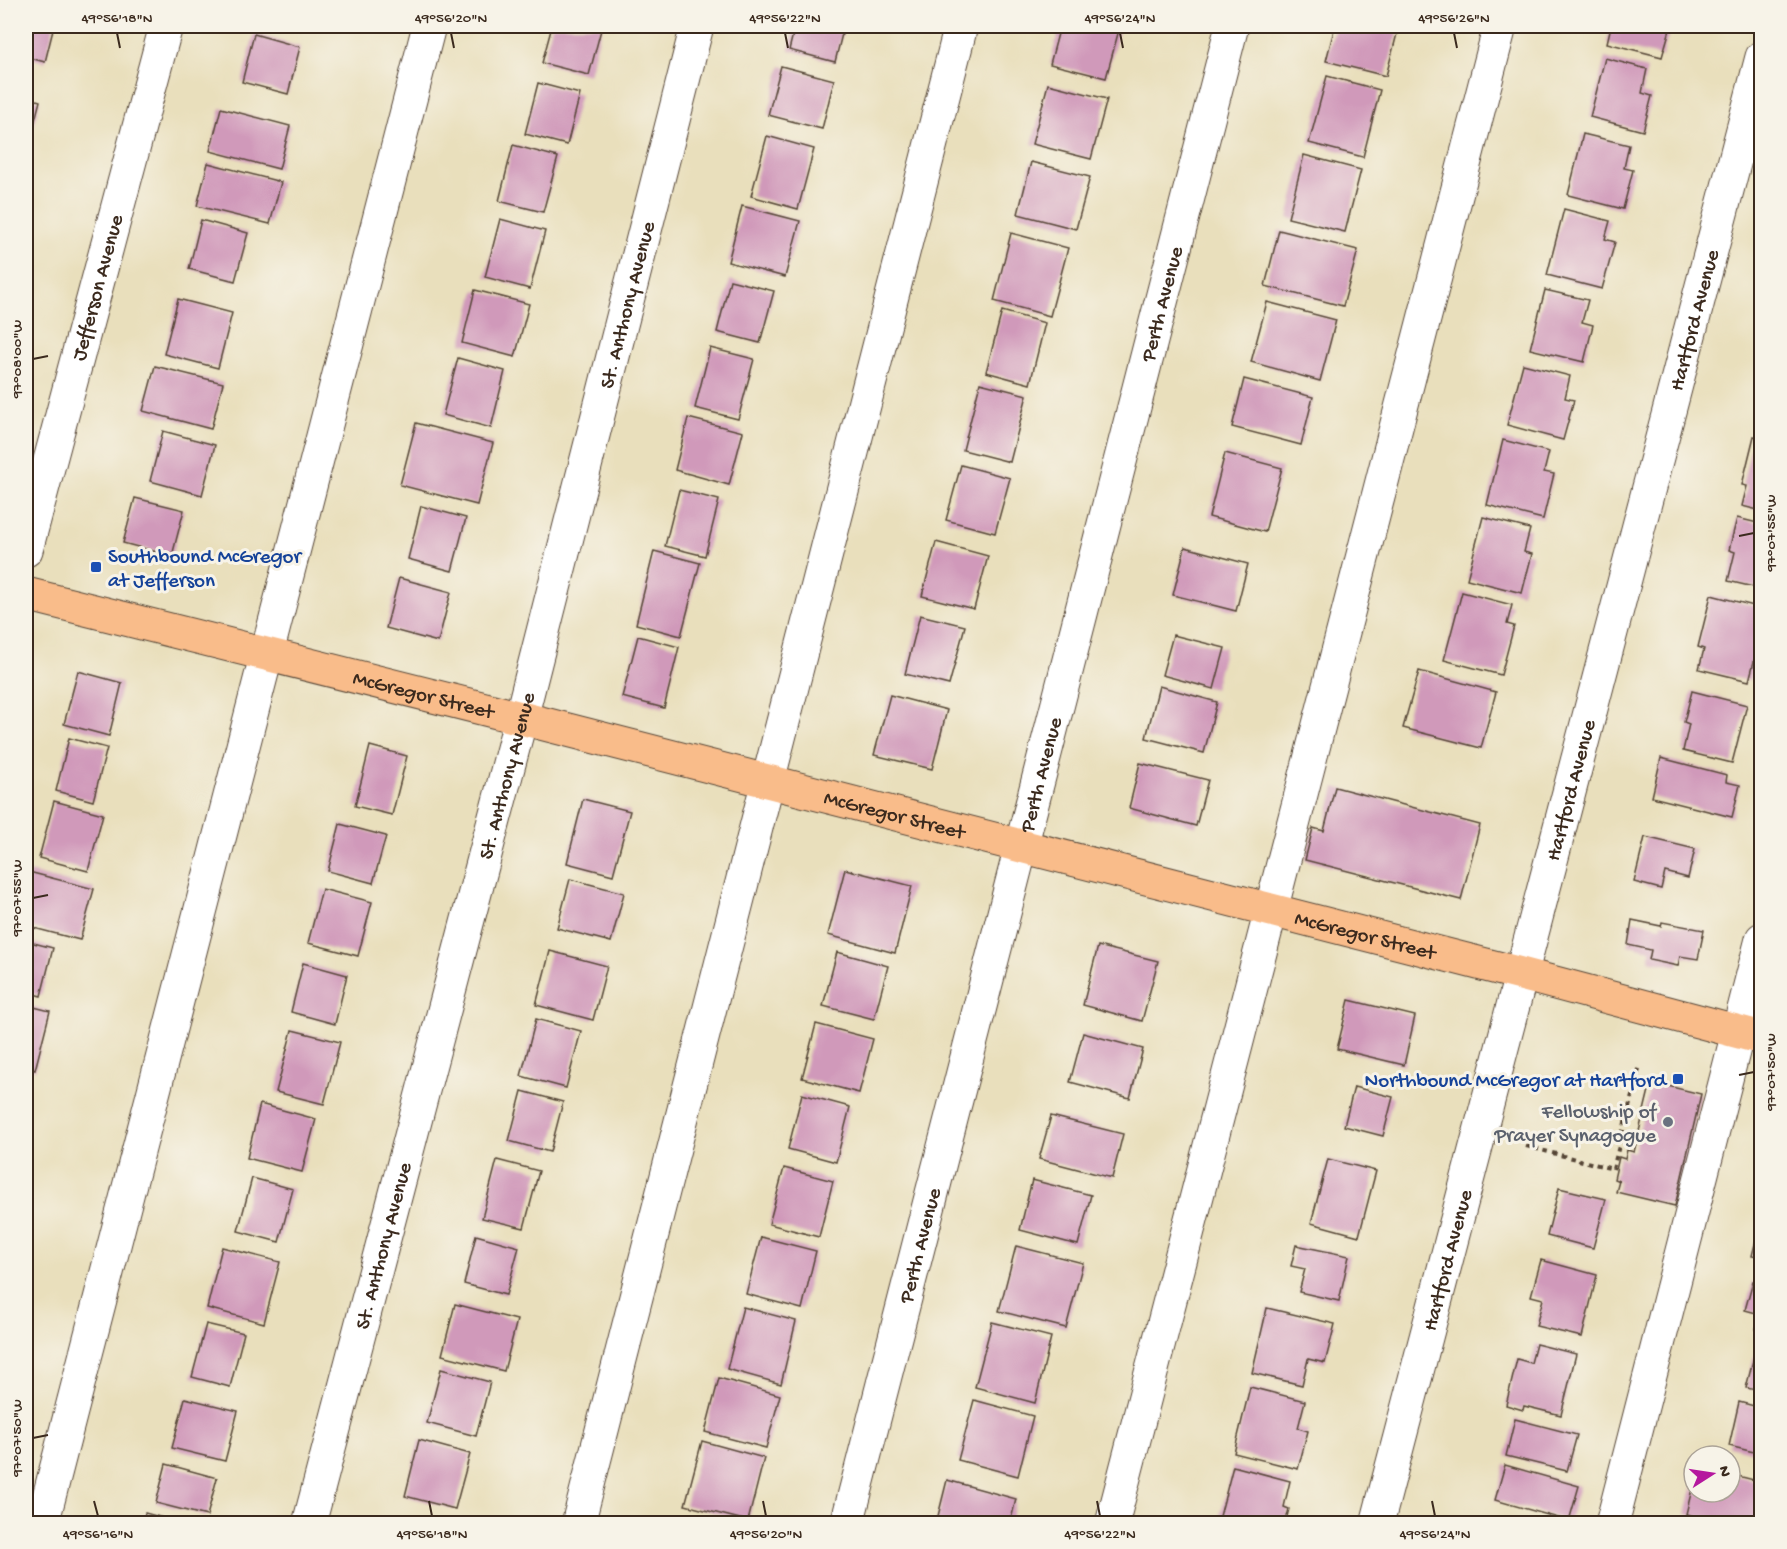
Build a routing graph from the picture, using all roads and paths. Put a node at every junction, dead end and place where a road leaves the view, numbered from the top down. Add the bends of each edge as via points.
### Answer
1 (165, 26) edge
2 (429, 26) edge
3 (697, 26) edge
4 (961, 26) edge
5 (1232, 26) edge
6 (1500, 26) edge
7 (1761, 57) edge
8 (26, 550) edge
9 (26, 594) edge
10 (267, 654) junction
11 (521, 718) junction
12 (768, 782) junction
13 (1021, 846) junction
14 (1271, 911) junction
15 (1761, 939) edge
16 (1521, 974) junction
17 (1749, 1035) edge
18 (1640, 1065) dead end
19 (1526, 1146) dead end
20 (42, 1524) edge
21 (309, 1524) edge
22 (578, 1524) edge
23 (847, 1524) edge
24 (1113, 1524) edge
25 (1377, 1524) edge
26 (1612, 1524) edge

1 - 8 street, Jefferson Avenue
2 - 10 street
3 - 11 street, St. Anthony Avenue
4 - 12 street
5 - 13 street, Perth Avenue
6 - 14 street
7 - 16 street, Hartford Avenue
9 - 10 main road, McGregor Street
10 - 11 main road, McGregor Street
10 - 20 street
11 - 12 main road, McGregor Street
11 - 21 street, St. Anthony Avenue
12 - 13 main road, McGregor Street
12 - 22 street
13 - 14 main road, McGregor Street
13 - 23 street, Perth Avenue
14 - 16 main road, McGregor Street
14 - 24 street
15 - 17 street
16 - 17 main road, McGregor Street
16 - 25 street, Hartford Avenue
17 - 26 street
18 - 19 path via 1613,1169

